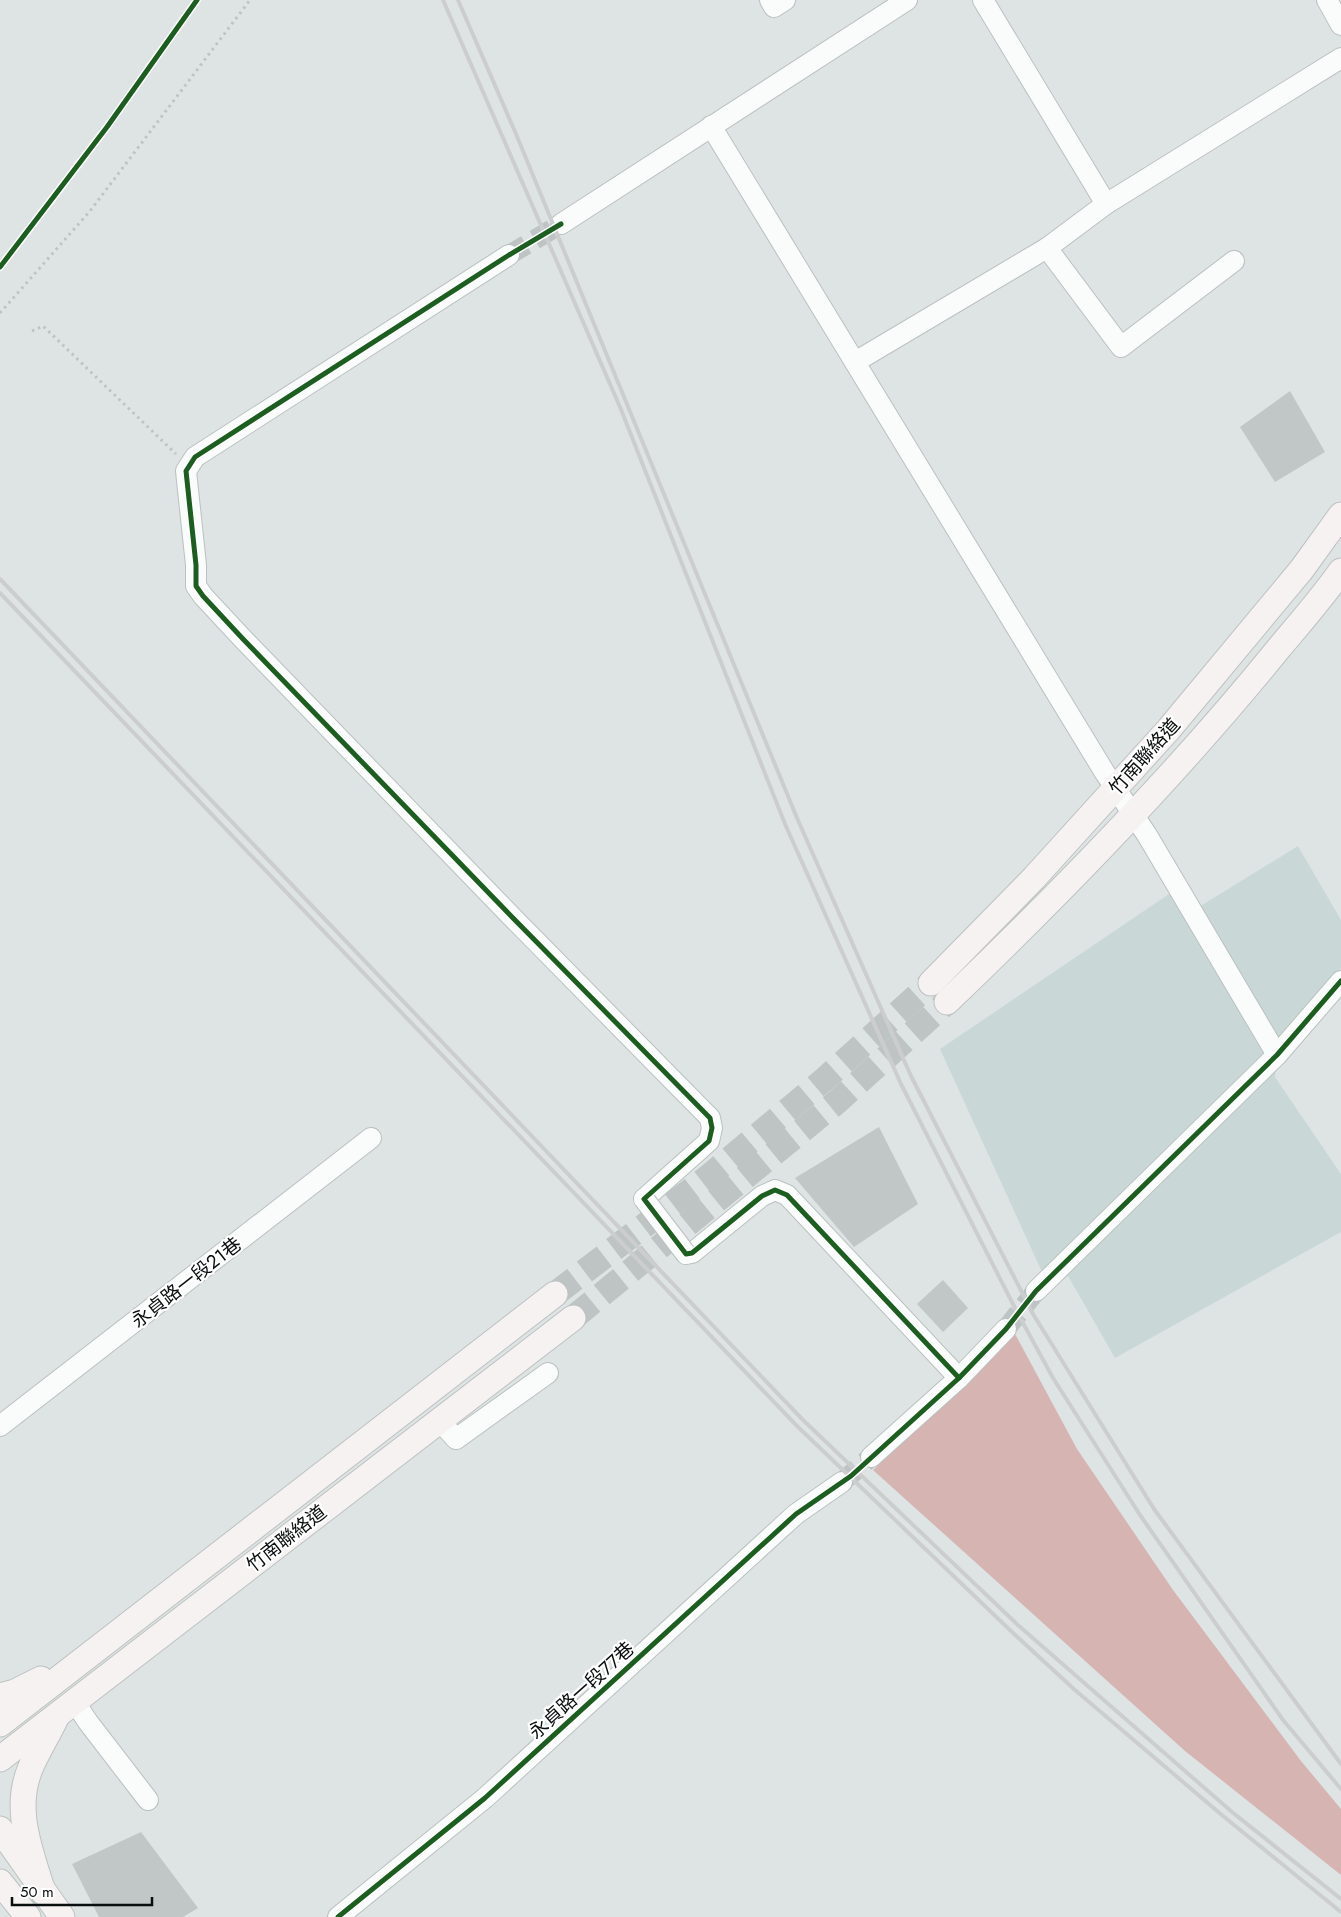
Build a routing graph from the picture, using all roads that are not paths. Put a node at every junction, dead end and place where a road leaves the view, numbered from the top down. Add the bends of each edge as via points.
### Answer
1 (770, 0) edge
2 (785, 0) edge
3 (907, 0) edge
4 (983, 0) edge
5 (1327, 0) edge
6 (1341, 25) edge
7 (1341, 58) edge
8 (711, 126) junction
9 (1106, 204) junction
10 (561, 224) tunnel mouth
11 (1047, 248) junction
12 (509, 255) tunnel mouth
13 (1234, 261) dead end
14 (855, 362) junction
15 (1341, 516) edge
16 (1341, 571) edge
17 (1115, 789) junction
18 (1134, 816) junction
19 (1341, 980) edge
20 (931, 983) tunnel mouth
21 (947, 1002) tunnel mouth
22 (1277, 1055) junction
23 (372, 1138) dead end
24 (1036, 1290) tunnel mouth
25 (555, 1294) tunnel mouth
26 (573, 1318) tunnel mouth
27 (1006, 1329) tunnel mouth
28 (548, 1373) dead end
29 (959, 1378) junction
30 (439, 1420) junction
31 (0, 1426) edge
32 (871, 1457) tunnel mouth
33 (842, 1482) tunnel mouth
34 (92, 1652) junction
35 (0, 1696) edge
36 (66, 1708) junction
37 (0, 1724) edge
38 (0, 1759) edge
39 (148, 1800) dead end
40 (0, 1829) edge
41 (0, 1882) edge
42 (43, 1892) junction
43 (0, 1894) edge
44 (24, 1913) edge
45 (62, 1917) edge
46 (338, 1917) edge

1 - 2 street via 774,6
3 - 8 street
4 - 9 street
5 - 6 street
7 - 9 street
8 - 10 street
8 - 14 street
9 - 11 street
11 - 13 street via 1121,346
11 - 14 street
12 - 29 street, bridge via 195,457 186,471 196,586 512,917 710,1118 709,1140 644,1199 686,1254 692,1254 762,1196 775,1190 787,1195
14 - 17 street
15 - 17 main road, 竹南聯絡道 via 1302,569
16 - 18 main road, 竹南聯絡道 via 1237,701
17 - 18 street
17 - 20 main road, 竹南聯絡道
18 - 21 main road, 竹南聯絡道
18 - 22 street
19 - 22 street
22 - 24 street
23 - 31 street, 永貞路一段21巷
25 - 34 main road, 竹南聯絡道
26 - 30 main road, 竹南聯絡道
27 - 29 street
28 - 30 street via 456,1439
29 - 32 street
30 - 36 main road, 竹南聯絡道
33 - 46 street, 永貞路一段77巷 via 796,1514 486,1798
34 - 35 main road via 15,1692
34 - 37 main road, 竹南聯絡道
36 - 38 main road, 竹南聯絡道
36 - 39 street via 88,1722
36 - 42 main road via 30,1770 22,1800 25,1833
40 - 42 main road
41 - 44 main road
42 - 45 main road
43 - 44 main road

